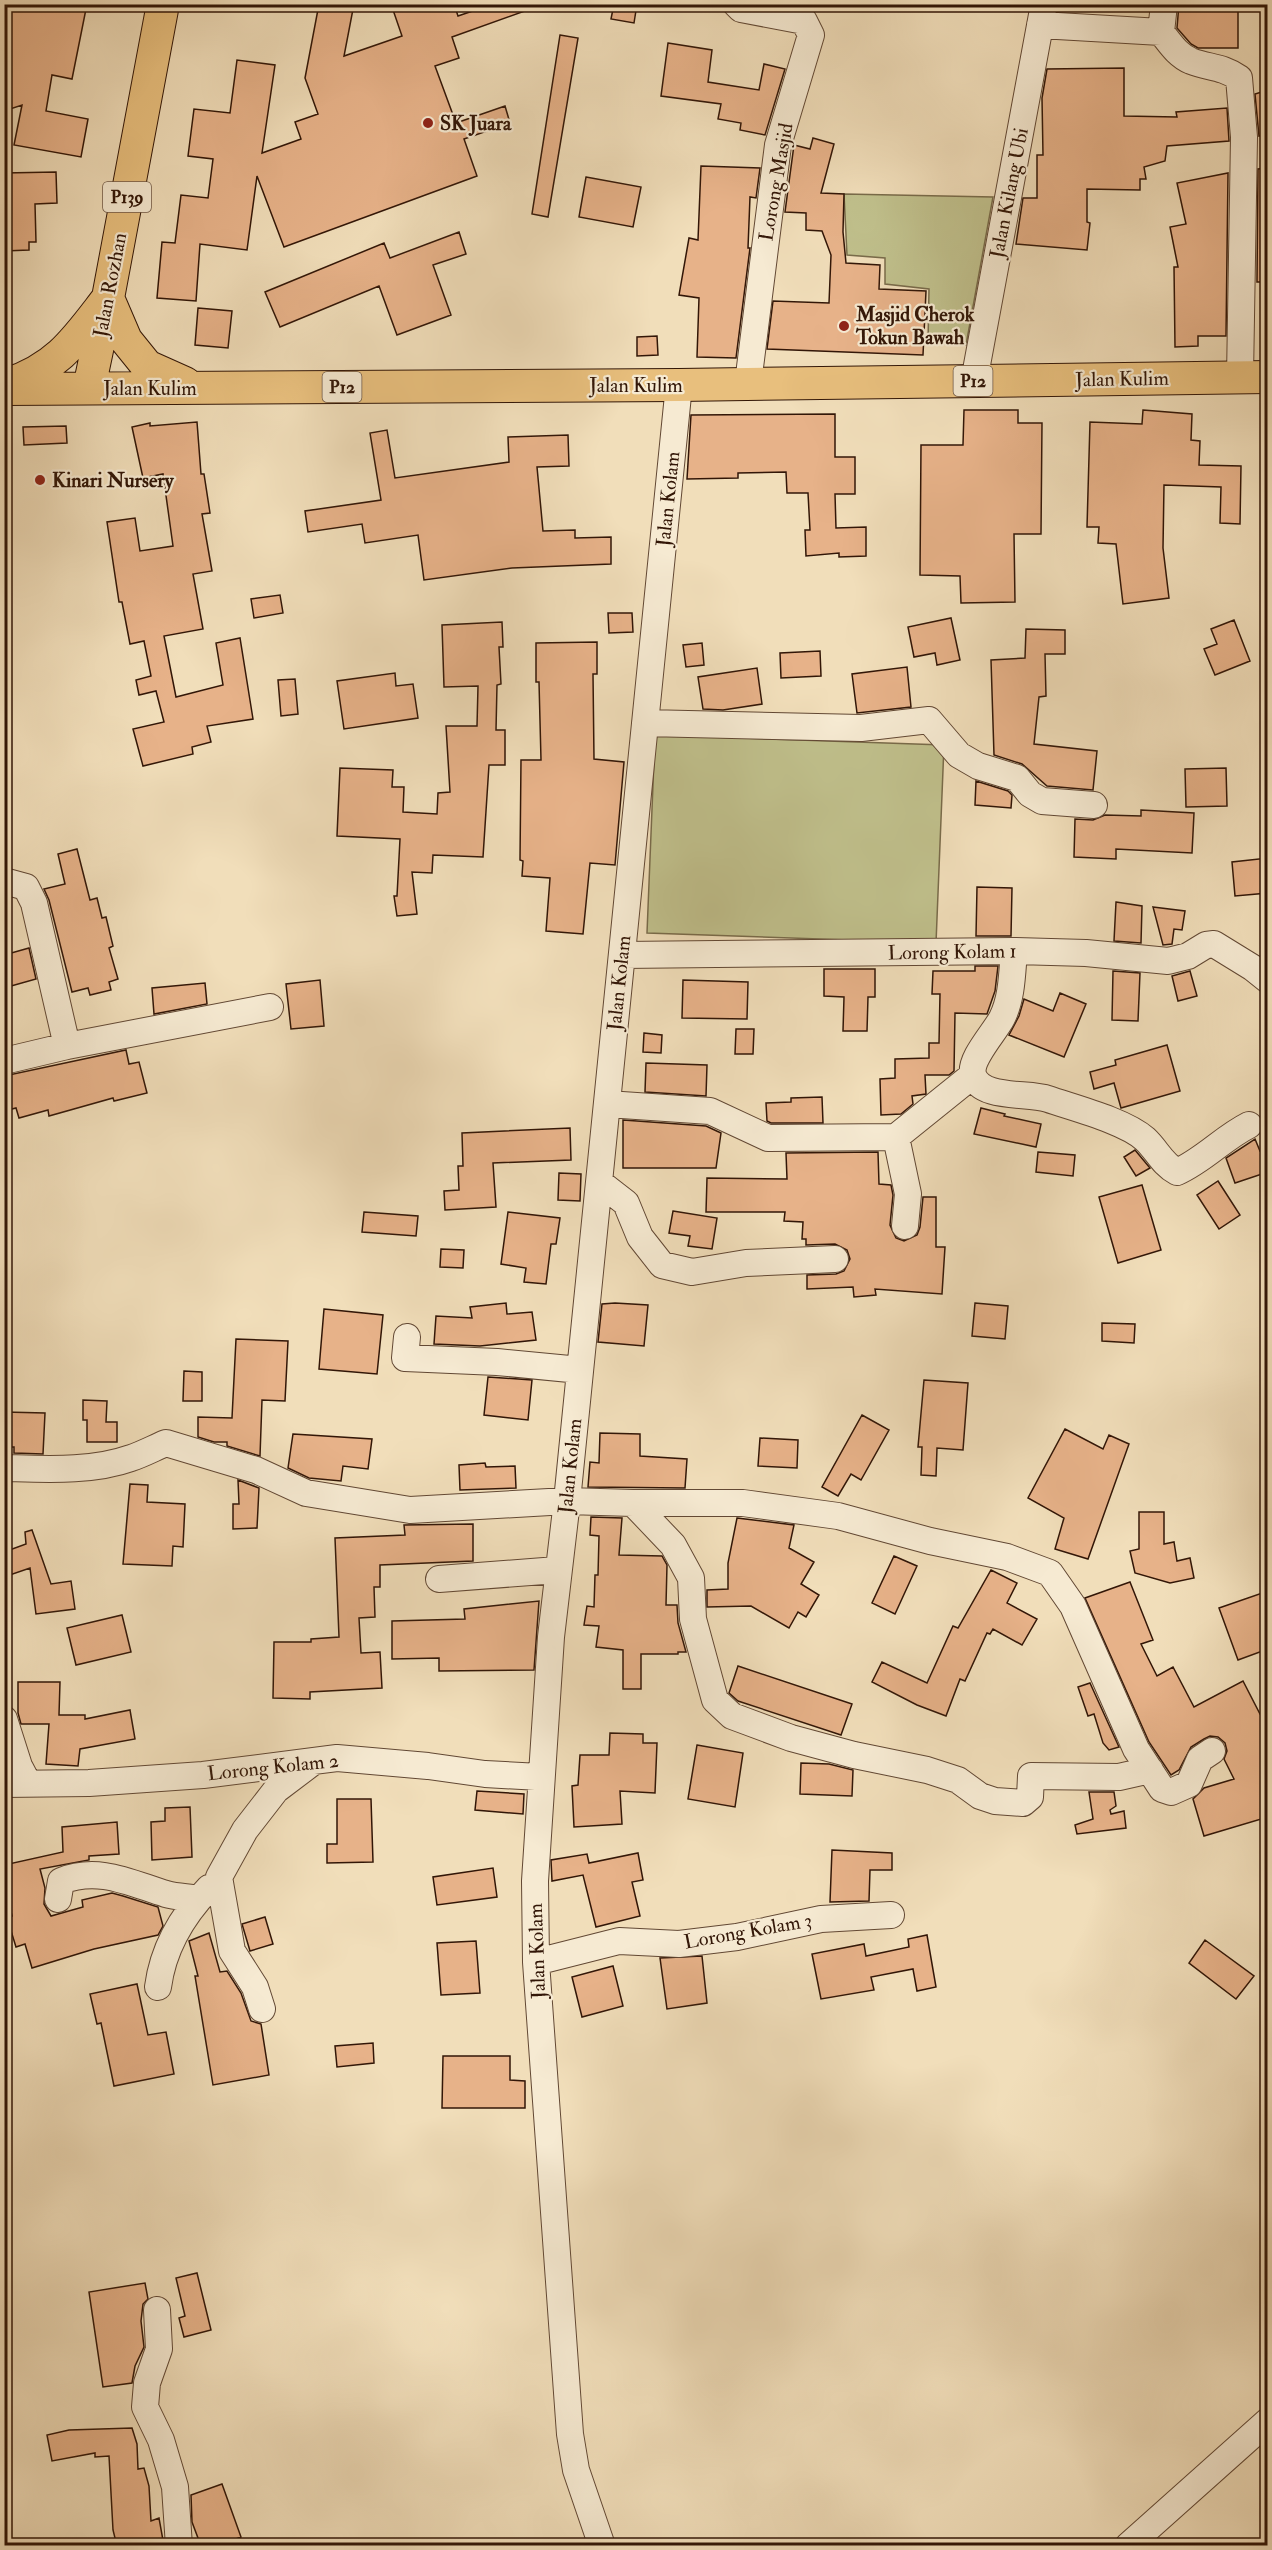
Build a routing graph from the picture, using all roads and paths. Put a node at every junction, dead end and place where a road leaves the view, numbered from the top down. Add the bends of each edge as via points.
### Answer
1 (163, 4) edge
2 (736, 4) edge
3 (1164, 4) edge
4 (1042, 15) edge
5 (1161, 32) junction
6 (108, 298) junction
7 (1254, 377) edge
8 (974, 381) junction
9 (747, 383) junction
10 (679, 385) junction
11 (4, 387) edge
12 (89, 388) junction
13 (196, 388) junction
14 (645, 723) junction
15 (1094, 805) dead end
16 (4, 880) edge
17 (1014, 951) junction
18 (622, 955) junction
19 (1268, 980) edge
20 (270, 1007) dead end
21 (67, 1046) junction
22 (4, 1061) edge
23 (974, 1075) junction
24 (607, 1104) junction
25 (1249, 1125) dead end
26 (896, 1137) junction
27 (599, 1182) junction
28 (905, 1226) dead end
29 (835, 1259) dead end
30 (407, 1337) dead end
31 (580, 1370) junction
32 (4, 1468) edge
33 (567, 1501) junction
34 (633, 1503) junction
35 (558, 1570) junction
36 (439, 1579) dead end
37 (4, 1719) edge
38 (1212, 1751) dead end
39 (315, 1761) junction
40 (1149, 1770) junction
41 (540, 1777) junction
42 (16, 1784) edge
43 (219, 1877) junction
44 (58, 1899) dead end
45 (199, 1899) junction
46 (891, 1915) dead end
47 (536, 1962) junction
48 (158, 1987) dead end
49 (262, 2009) dead end
50 (157, 2310) dead end
51 (1268, 2421) edge
52 (179, 2546) edge
53 (602, 2546) edge
54 (1128, 2546) edge

1 - 6 main road, Jalan Rozhan / P139
2 - 9 street, Lorong Masjid via 741,9 804,21 811,36 778,145
3 - 5 street
4 - 5 street
4 - 8 street, Jalan Kilang Ubi
5 - 7 street via 1176,52 1226,69 1239,78
6 - 11 main road via 66,352 32,376
6 - 12 main road, Jalan Rozhan / P139
6 - 13 main road via 126,339 147,366
7 - 8 main road, Jalan Kulim / P12
8 - 9 main road, Jalan Kulim / P12
9 - 10 main road, Jalan Kulim / P12
10 - 13 main road, Jalan Kulim / P12
10 - 14 street, Jalan Kolam
11 - 12 main road, Jalan Kulim / P12
12 - 13 main road, Jalan Kulim / P12
14 - 15 street via 861,728 929,720 958,755 1017,778 1042,801
14 - 18 street, Jalan Kolam
16 - 21 street via 26,887 34,903
17 - 18 street, Lorong Kolam 1
17 - 19 street, Lorong Kolam 1 via 1168,961 1214,944
17 - 23 street via 1010,994 1002,1018 974,1063
18 - 24 street, Jalan Kolam
20 - 21 street
21 - 22 street
23 - 25 street via 983,1088 1008,1095 1039,1096 1117,1123 1145,1139 1177,1172
23 - 26 street
24 - 26 street via 710,1111 768,1138
24 - 27 street, Jalan Kolam
26 - 28 street via 908,1194
27 - 29 street via 626,1203 640,1237 662,1265 692,1272 747,1263
27 - 31 street, Jalan Kolam
30 - 31 street via 405,1358
31 - 33 street, Jalan Kolam
32 - 33 street via 105,1465 166,1443 256,1470 306,1493 410,1510
33 - 34 street
33 - 35 street, Jalan Kolam
34 - 40 street via 743,1503 838,1516 1007,1557 1050,1573 1073,1606
34 - 40 street via 673,1545 691,1578 693,1619 715,1700 732,1716 791,1738 958,1780 980,1796 995,1801 1023,1803 1030,1797 1031,1776 1119,1777
35 - 36 street
35 - 41 street, Jalan Kolam
37 - 42 street via 19,1766
38 - 40 street via 1200,1759 1189,1784 1171,1792 1162,1789
39 - 41 street, Lorong Kolam 2 via 337,1758
39 - 42 street, Lorong Kolam 2 via 203,1775
39 - 43 street via 276,1790 245,1830
41 - 47 street, Jalan Kolam
43 - 45 street
43 - 49 street via 232,1951 255,1987
44 - 45 street via 61,1881 78,1874 113,1876 167,1894
45 - 48 street via 173,1937 161,1964
46 - 47 street, Lorong Kolam 3 via 821,1918 737,1937 679,1944 619,1941
47 - 53 street, Jalan Kolam via 570,2434 576,2470
50 - 52 street via 159,2349 147,2383 145,2407 161,2440 175,2487
51 - 54 street

